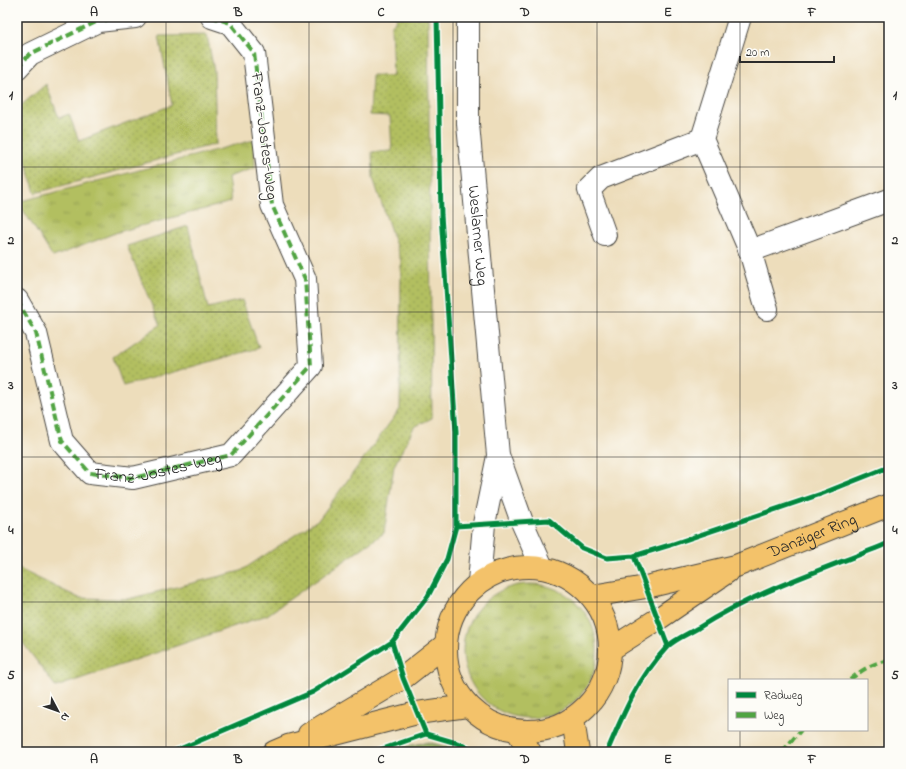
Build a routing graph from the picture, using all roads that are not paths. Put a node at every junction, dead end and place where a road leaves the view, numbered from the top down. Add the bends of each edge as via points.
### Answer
1 (135, 17) edge
2 (212, 17) edge
3 (468, 17) edge
4 (740, 17) edge
5 (98, 19) edge
6 (17, 68) edge
7 (702, 139) junction
8 (889, 200) edge
9 (605, 235) dead end
10 (750, 250) junction
11 (17, 300) edge
12 (766, 309) dead end
13 (498, 454) junction
14 (889, 505) edge
15 (736, 566) junction
16 (542, 567) junction
17 (479, 582) junction
18 (592, 596) junction
19 (445, 645) junction
20 (611, 649) junction
21 (467, 706) junction
22 (573, 719) junction
23 (518, 732) junction
24 (281, 749) edge
25 (530, 752) edge
26 (578, 752) edge

1 - 5 street
2 - 11 street, Franz-Jostes-Weg via 230,23 254,54 272,205 305,279 311,366 231,455 133,478 90,473 62,441 36,333
3 - 13 street, Weslarner Weg via 468,124
4 - 7 street
5 - 6 street via 30,54
7 - 9 street via 601,178 589,190
7 - 10 street
8 - 10 street
10 - 12 street
13 - 16 street, Weslarner Weg via 522,522
13 - 17 street, Weslarner Weg via 484,524
14 - 15 main road, Danziger Ring
15 - 18 main road, Danziger Ring via 646,587
15 - 20 main road, Danziger Ring
16 - 17 main road via 513,568
16 - 18 main road via 570,577
17 - 19 main road via 455,610
18 - 20 main road via 607,622
19 - 21 main road via 451,681
19 - 24 main road via 403,678
20 - 22 main road via 607,676 594,700
21 - 23 main road via 490,723
21 - 24 main road via 417,713
22 - 23 main road via 548,730
22 - 26 main road
23 - 25 main road

